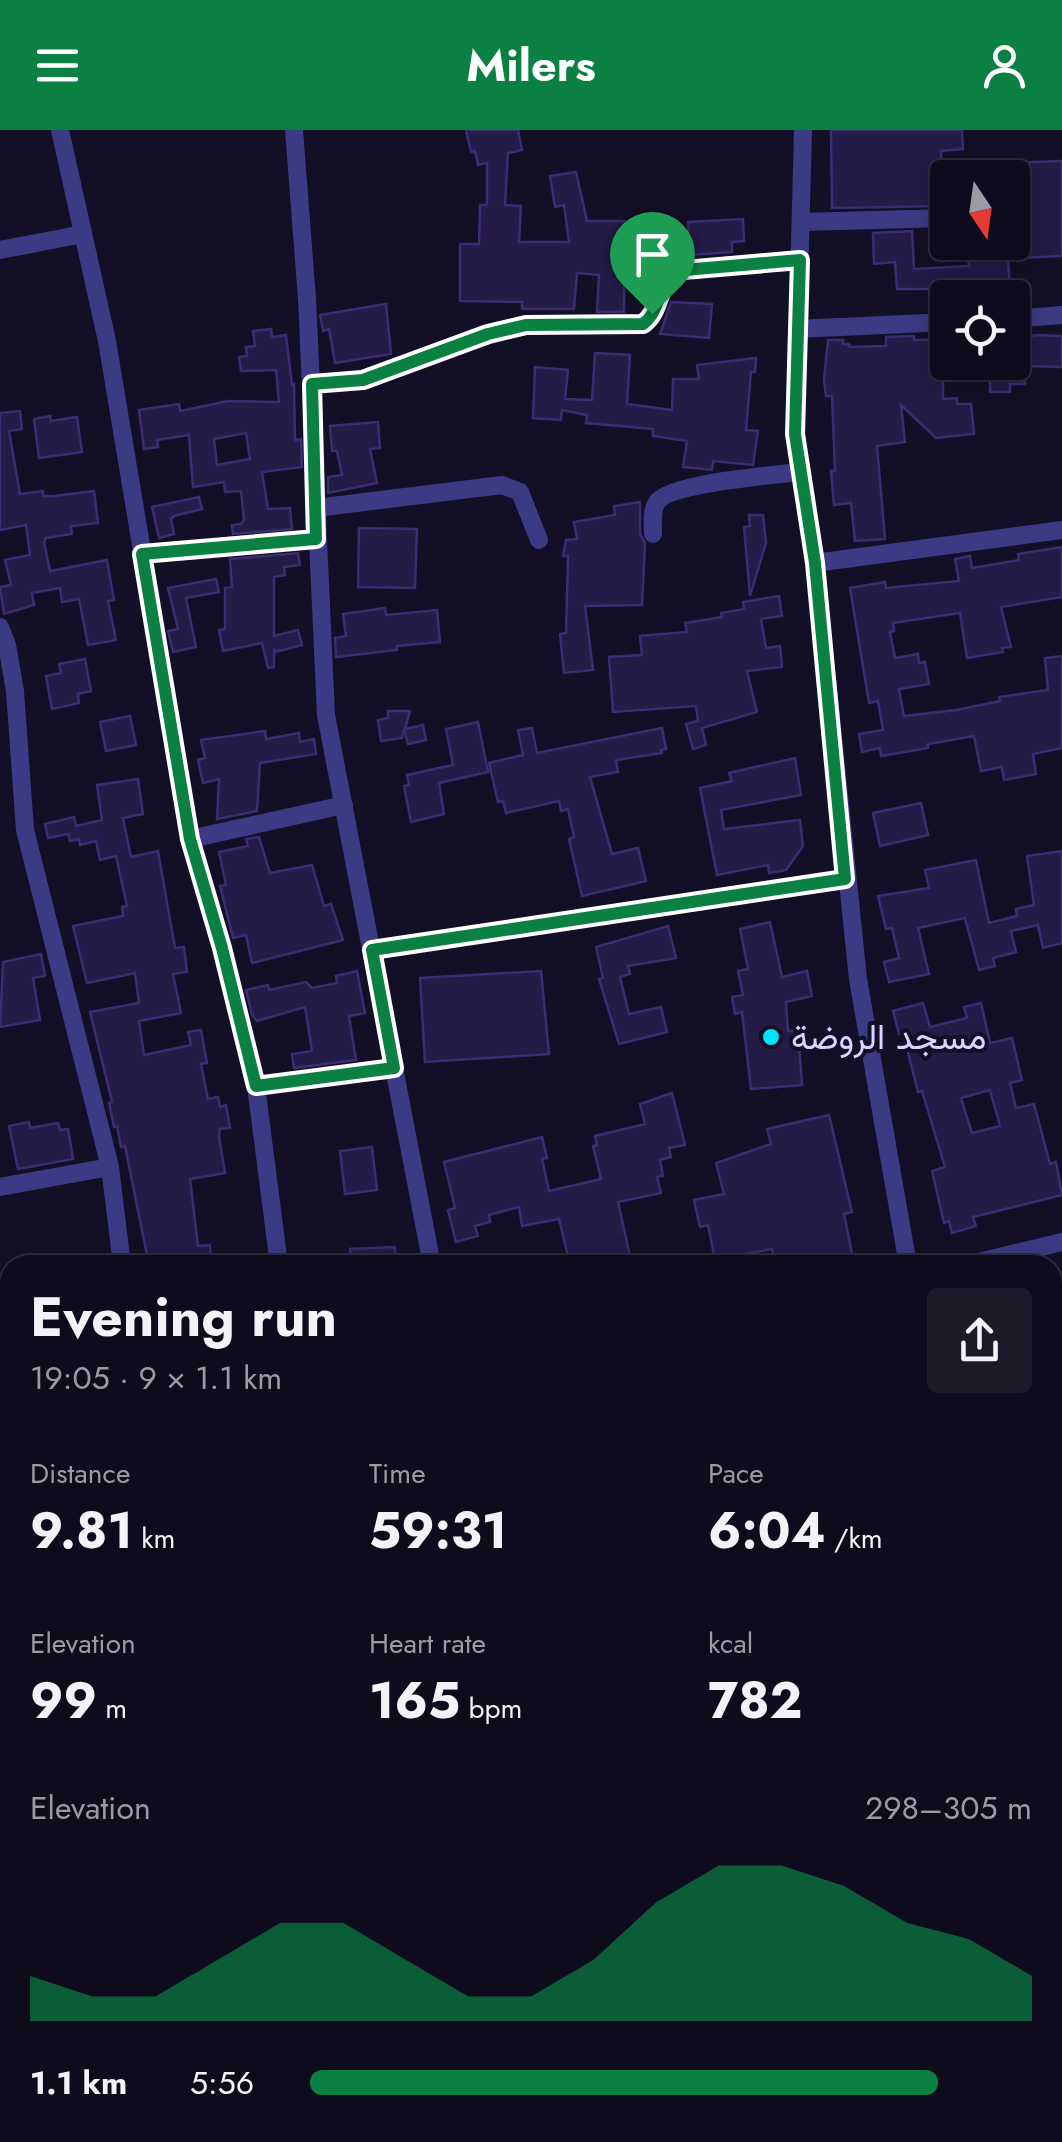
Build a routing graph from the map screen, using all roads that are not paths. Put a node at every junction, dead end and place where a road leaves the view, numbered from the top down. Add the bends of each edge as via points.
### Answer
1 (60, 130) edge
2 (294, 130) edge
3 (804, 130) edge
4 (930, 218) edge
5 (802, 222) junction
6 (83, 234) junction
7 (0, 250) edge
8 (800, 260) junction
9 (1062, 316) edge
10 (1030, 318) edge
11 (930, 323) edge
12 (797, 329) junction
13 (312, 384) junction
14 (800, 472) junction
15 (316, 508) junction
16 (1062, 530) edge
17 (653, 534) dead end
18 (316, 539) junction
19 (539, 540) dead end
20 (142, 554) junction
21 (815, 563) junction
22 (0, 627) edge
23 (344, 805) junction
24 (190, 839) junction
25 (845, 879) junction
26 (372, 950) junction
27 (394, 1068) junction
28 (256, 1086) junction
29 (110, 1168) junction
30 (0, 1186) edge
31 (1062, 1242) edge
32 (121, 1255) edge
33 (278, 1255) edge
34 (430, 1255) edge
35 (906, 1255) edge
36 (1008, 1255) edge

1 - 6 street
2 - 13 street
3 - 5 street
4 - 5 street
5 - 8 street
6 - 7 street
6 - 20 street
8 - 12 street
8 - 13 street via 671,275 643,324 526,325 363,380
9 - 10 street
11 - 12 street
12 - 14 street
13 - 15 street
14 - 17 street via 664,496 654,508
14 - 21 street
15 - 18 street
15 - 19 street via 502,484 520,492
16 - 21 street
18 - 20 street
18 - 23 street via 326,715
20 - 24 street
21 - 25 street
22 - 29 street via 15,690 25,830
23 - 24 street
23 - 26 street
24 - 28 street
25 - 26 street
25 - 35 street
26 - 27 street
27 - 28 street
27 - 34 street
28 - 33 street
29 - 30 street
29 - 32 street
31 - 36 street

